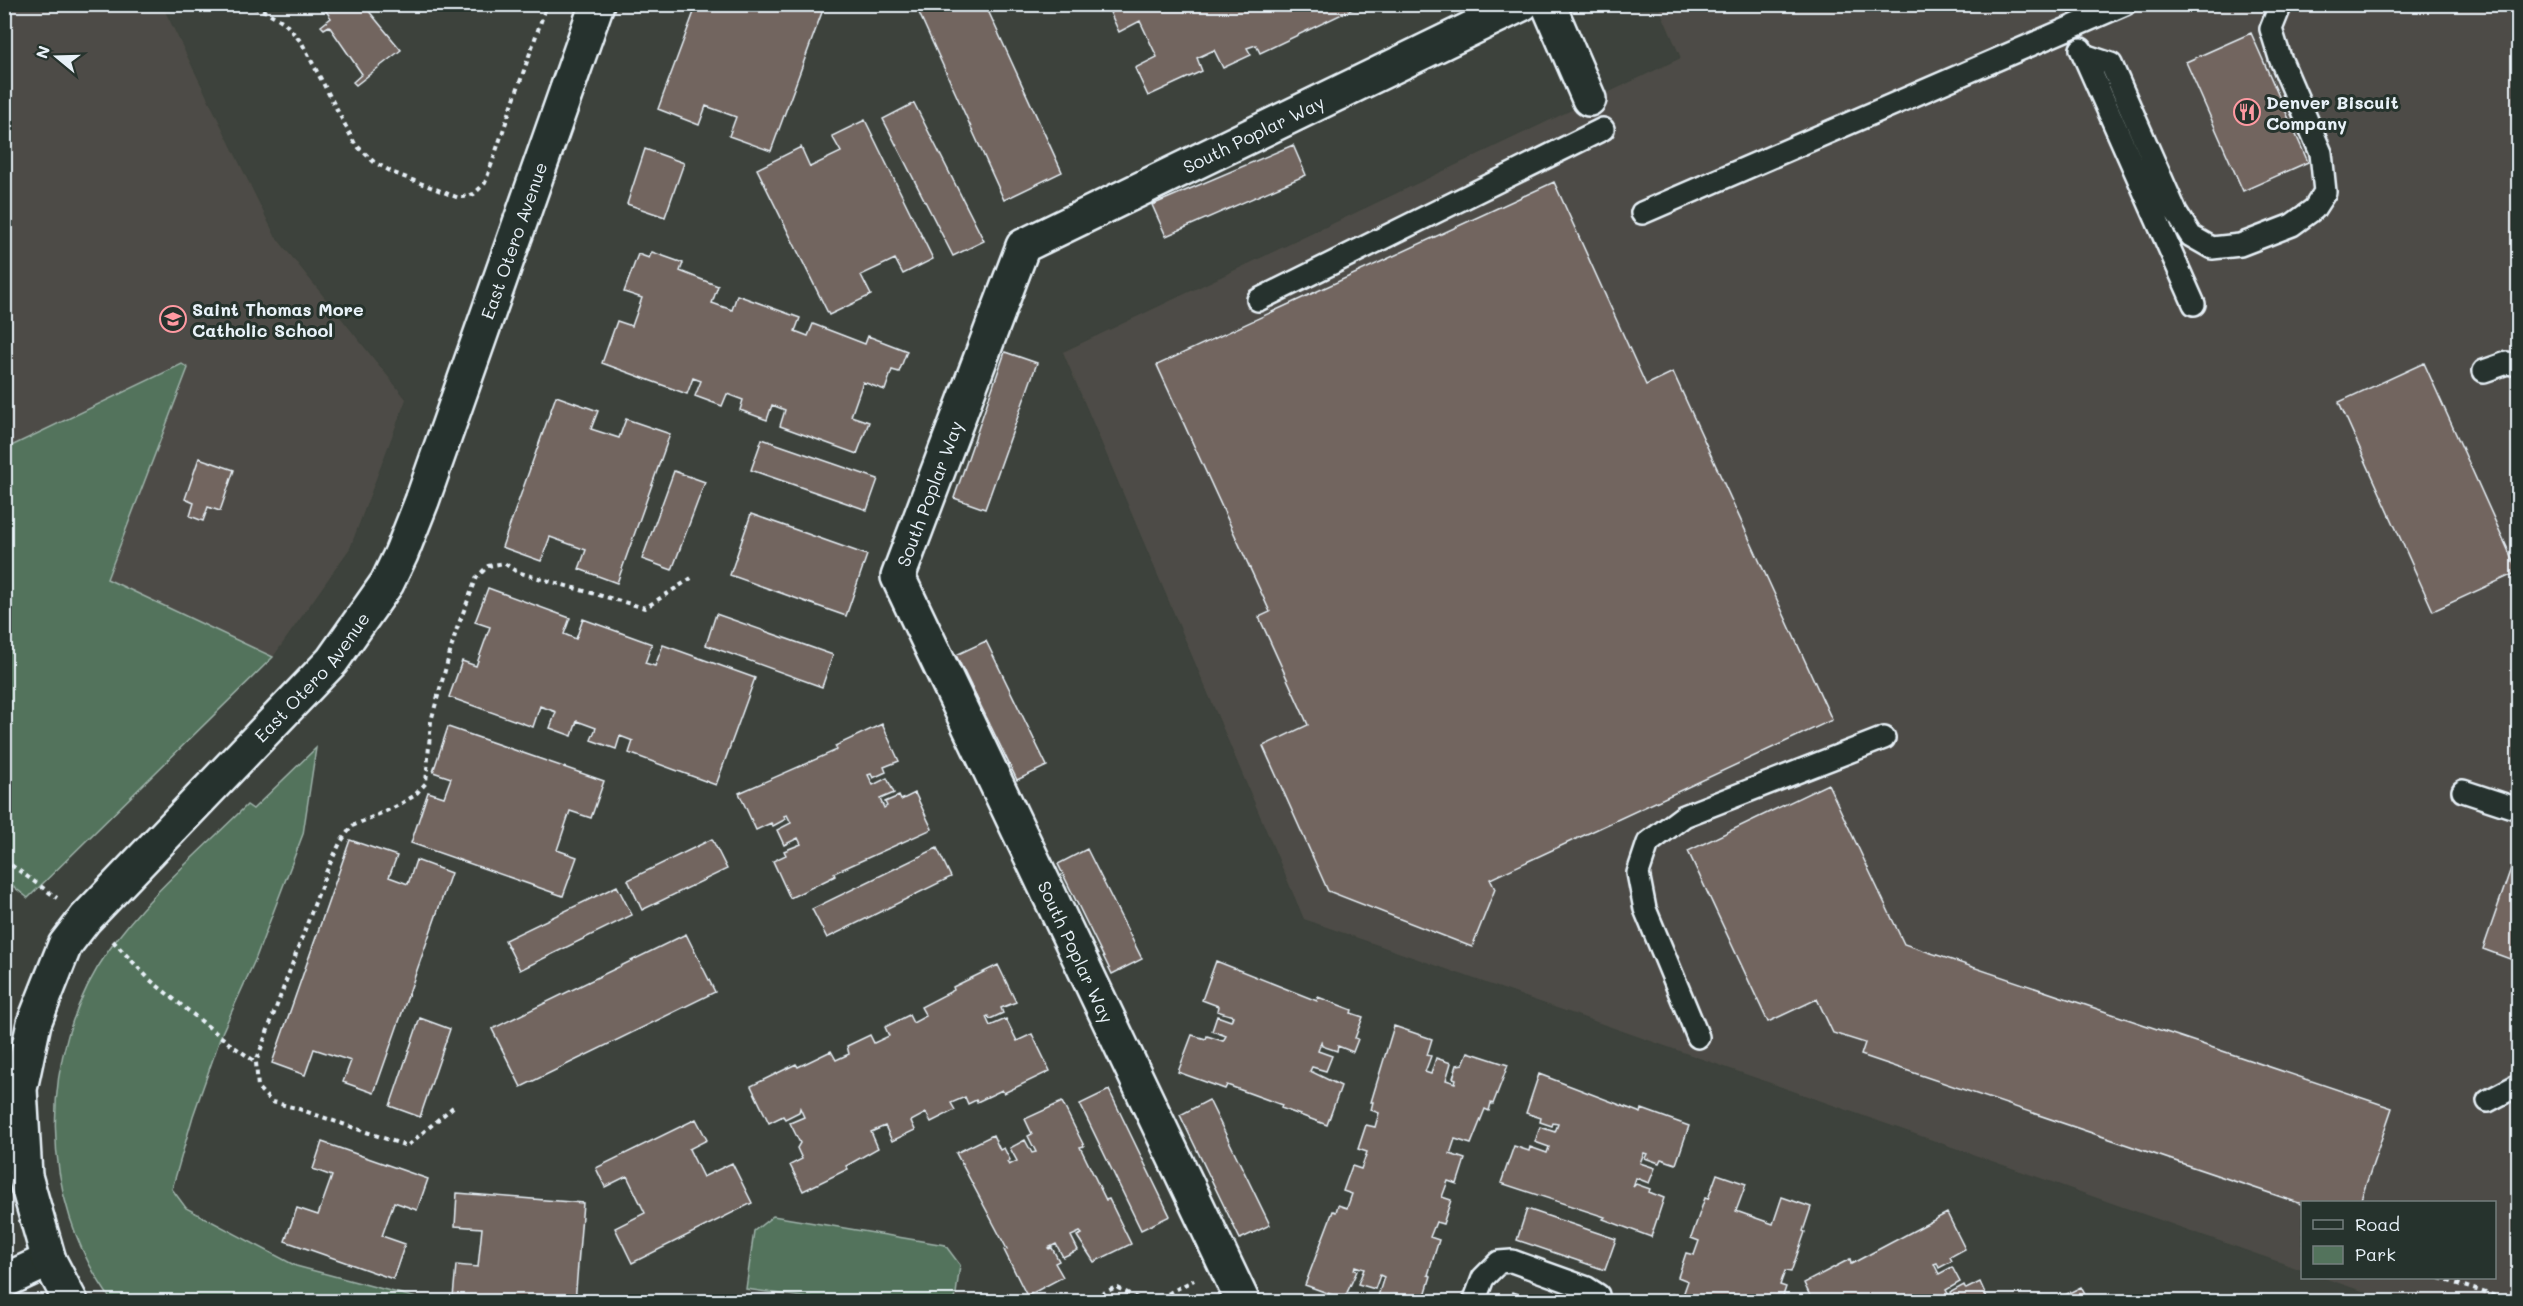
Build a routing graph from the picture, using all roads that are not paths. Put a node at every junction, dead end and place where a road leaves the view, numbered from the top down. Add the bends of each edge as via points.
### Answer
1 (597, 4) edge
2 (1522, 4) edge
3 (1548, 4) edge
4 (2125, 4) edge
5 (2281, 4) edge
6 (2072, 28) junction
7 (2084, 55) junction
8 (1589, 99) dead end
9 (1603, 129) dead end
10 (1642, 213) dead end
11 (1258, 300) dead end
12 (2194, 304) dead end
13 (2518, 365) edge
14 (2484, 370) dead end
15 (1884, 738) dead end
16 (2463, 791) dead end
17 (2518, 809) edge
18 (1698, 1037) dead end
19 (2518, 1085) edge
20 (2488, 1101) dead end
21 (49, 1260) junction
22 (4, 1281) edge
23 (71, 1302) edge
24 (1243, 1302) edge
25 (1474, 1302) edge
26 (1599, 1302) edge

1 - 21 street, East Otero Avenue via 422,501 387,583 332,661 85,919 65,945 38,1013 20,1089 25,1176
2 - 24 street, South Poplar Way via 1023,246 898,577
3 - 8 street
4 - 6 lane
5 - 7 lane via 2271,29 2321,153 2325,192 2314,209 2292,225 2240,245 2212,248 2191,236 2175,212 2111,64
6 - 7 lane
6 - 10 lane
7 - 12 lane
9 - 11 lane
13 - 14 lane via 2507,363
15 - 18 lane via 1684,816 1648,843 1638,873 1645,909
16 - 17 lane
19 - 20 lane
21 - 22 street
21 - 23 street, East Otero Avenue
25 - 26 lane via 1483,1278 1499,1262 1512,1261 1587,1288 1598,1296

